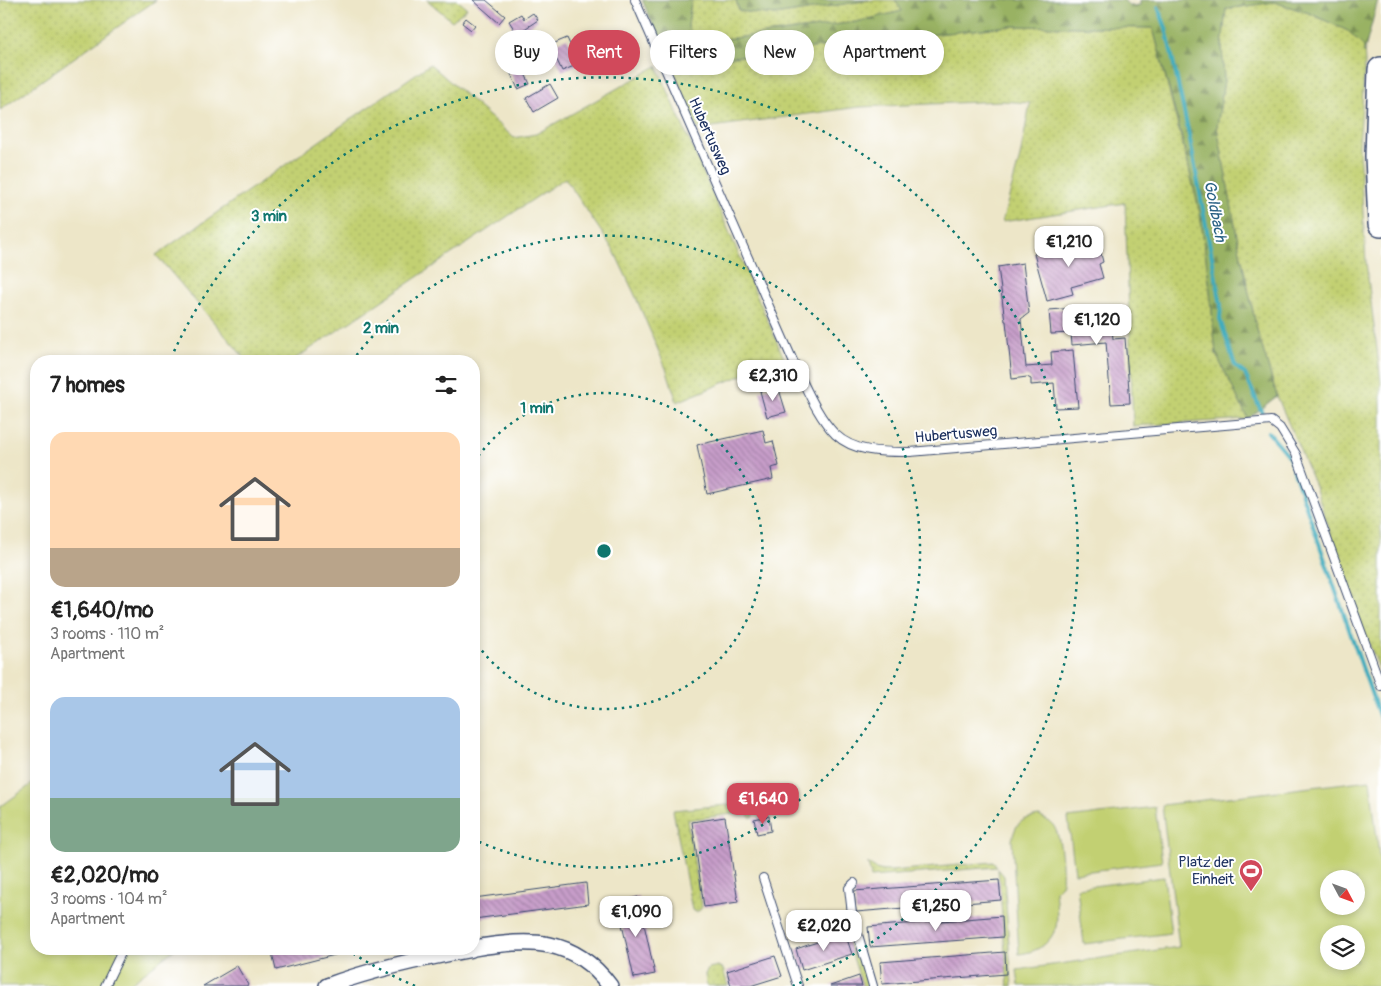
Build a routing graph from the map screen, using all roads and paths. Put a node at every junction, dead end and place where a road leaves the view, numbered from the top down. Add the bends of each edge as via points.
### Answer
1 (635, 0) edge
2 (1381, 70) edge
3 (1381, 224) edge
4 (1381, 686) edge
5 (763, 878) dead end
6 (854, 883) dead end
7 (480, 948) edge
8 (120, 955) edge
9 (444, 955) edge
10 (105, 986) edge
11 (327, 986) edge
12 (610, 986) edge
13 (798, 986) edge
14 (873, 986) edge

1 - 4 lane, Hubertusweg via 812,402 834,432 845,442 862,448 910,452 1271,420 1280,428 1296,454
2 - 3 main road via 1378,156
5 - 13 lane
6 - 14 lane via 849,888 852,914
7 - 12 street via 523,942 558,946 588,962
8 - 10 lane
9 - 11 street

